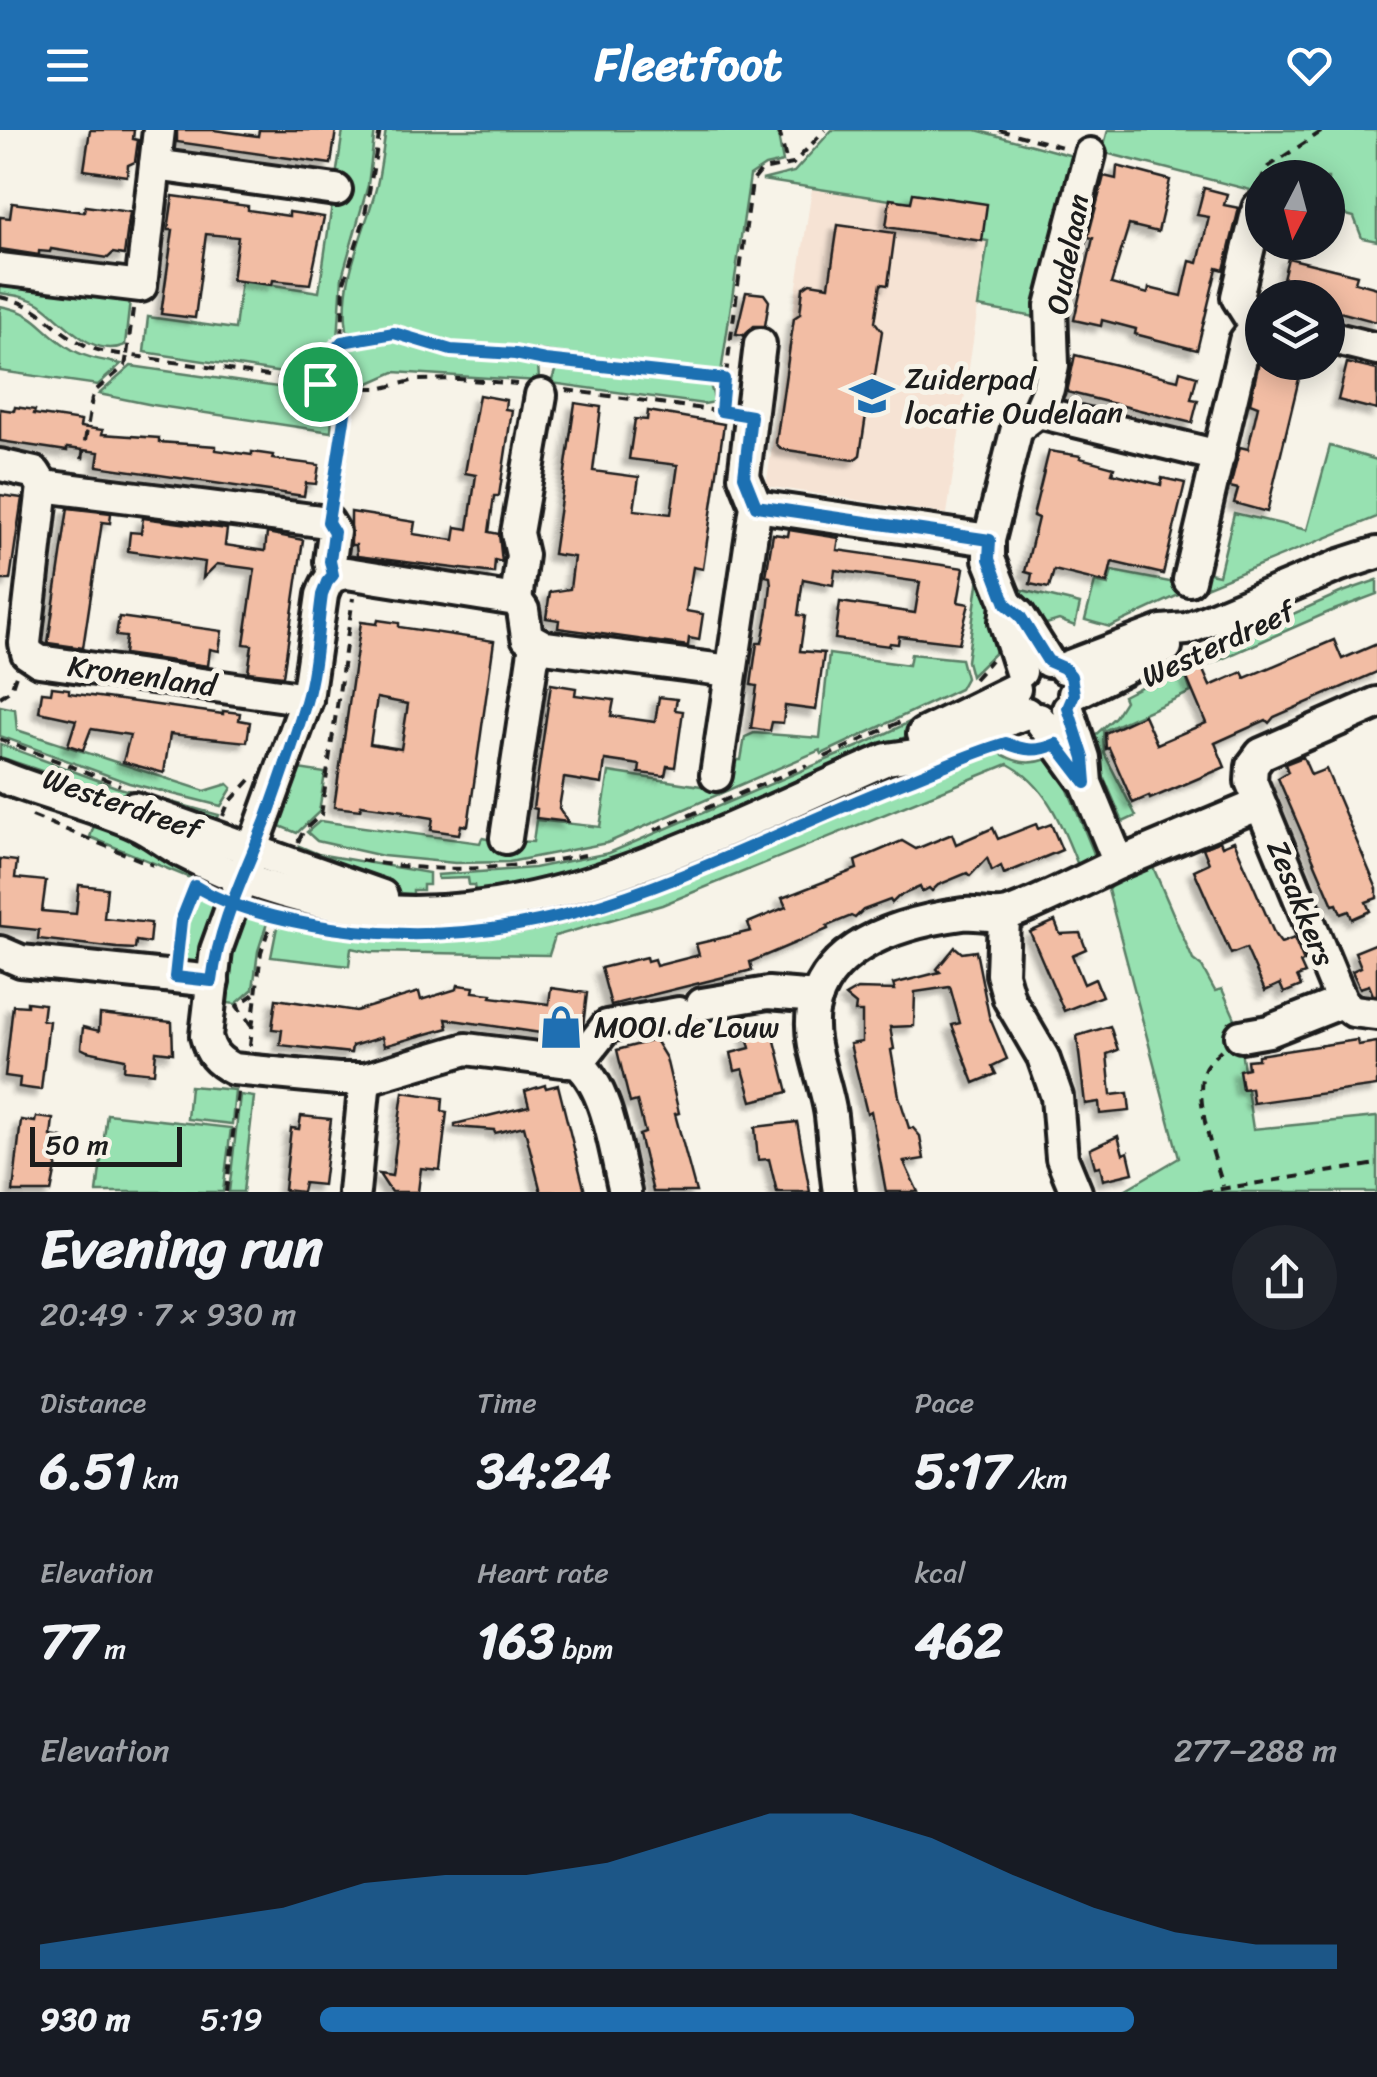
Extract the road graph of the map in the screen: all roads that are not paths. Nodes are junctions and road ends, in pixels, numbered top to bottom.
1 (159, 130) edge
2 (1090, 154) road end
3 (155, 165) junction
4 (336, 190) dead end
5 (1246, 260) edge
6 (0, 269) edge
7 (1245, 308) edge
8 (1345, 341) edge
9 (760, 344) dead end
10 (1245, 344) edge
11 (1377, 349) edge
12 (542, 390) road end
13 (1038, 412) junction
14 (1220, 456) junction
15 (0, 465) edge
16 (43, 486) junction
17 (756, 506) junction
18 (990, 540) junction
19 (1377, 553) edge
20 (345, 575) junction
21 (1190, 580) dead end
22 (516, 600) junction
23 (535, 644) junction
24 (730, 671) junction
25 (1044, 691) junction
26 (307, 699) junction
27 (1377, 702) edge
28 (0, 762) edge
29 (716, 775) dead end
30 (0, 776) edge
31 (1260, 804) junction
32 (506, 838) dead end
33 (1119, 863) junction
34 (242, 875) junction
35 (1004, 916) junction
36 (0, 952) edge
37 (212, 981) junction
38 (817, 997) junction
39 (1342, 1002) junction
40 (1377, 1014) edge
41 (1241, 1036) road end
42 (578, 1063) junction
43 (365, 1079) junction
44 (354, 1192) edge
45 (625, 1192) edge
46 (839, 1192) edge
47 (1076, 1192) edge

1 - 3 street
2 - 13 street, Oudelaan
3 - 4 street
3 - 6 street
5 - 7 street
8 - 11 street
9 - 17 street
10 - 14 street
12 - 22 street
13 - 14 street
13 - 18 street, Oudelaan
14 - 21 street
15 - 16 street
16 - 20 street
16 - 26 street, Kronenland
17 - 18 street
17 - 24 street
18 - 25 street, Oudelaan
19 - 25 street, Westerdreef
20 - 22 street
20 - 26 street
22 - 23 street
23 - 24 street
23 - 32 street
24 - 29 street
25 - 33 street
25 - 34 street, Westerdreef
26 - 34 street
27 - 31 street, Zesakkers
28 - 34 street, Westerdreef
30 - 34 street, Westerdreef
31 - 33 street, Zesakkers
31 - 39 street, Zesakkers
33 - 35 street, Zesakkers
34 - 37 street
35 - 38 street
35 - 47 street
36 - 37 street
37 - 43 street
38 - 42 street
38 - 46 street
39 - 40 street, Zesakkers
39 - 41 street, Zesakkers
42 - 43 street
42 - 45 street
43 - 44 street

